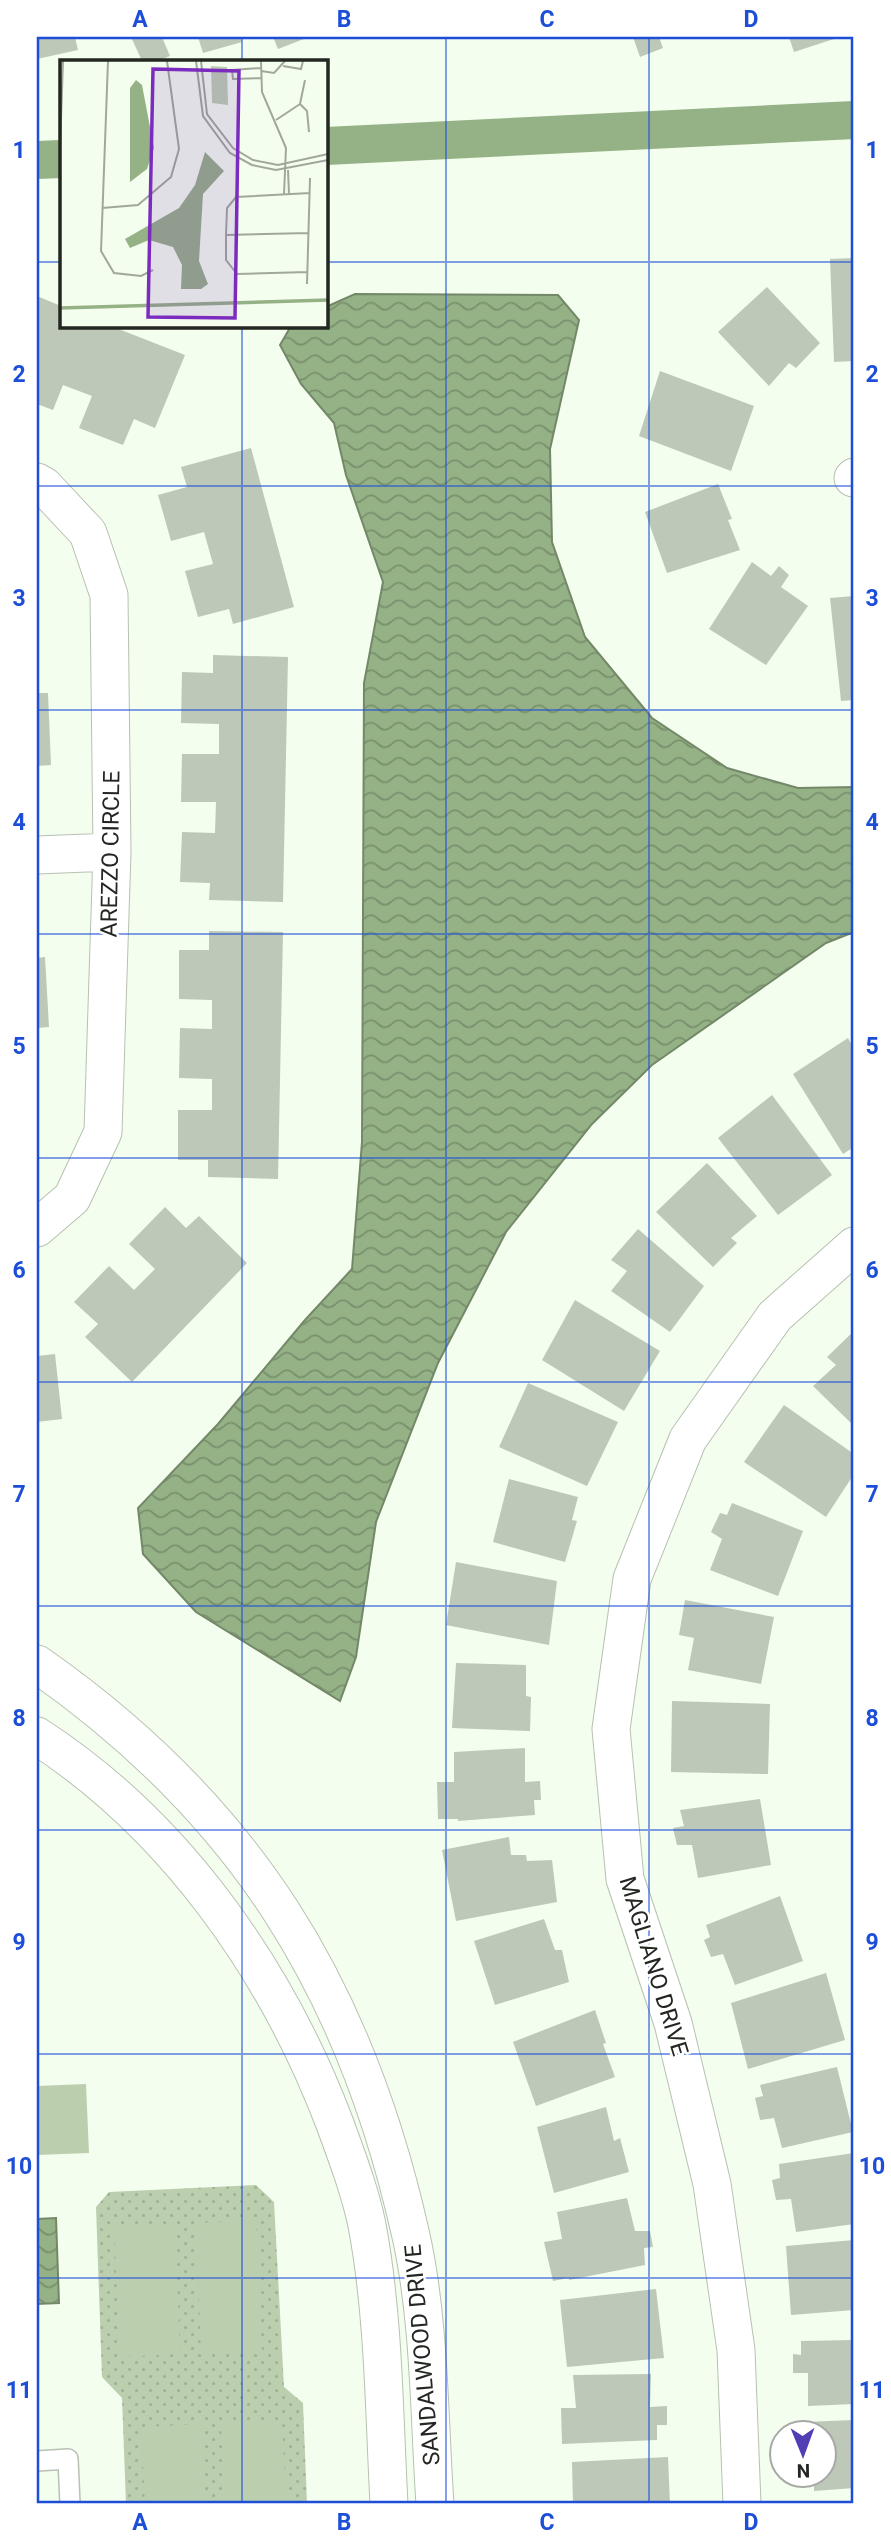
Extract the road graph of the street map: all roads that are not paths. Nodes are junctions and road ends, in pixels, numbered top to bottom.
1 (37, 482) edge
2 (112, 852) junction
3 (37, 855) edge
4 (37, 1228) edge
5 (854, 1246) edge
6 (37, 1664) edge
7 (37, 1736) edge
8 (37, 2461) edge
9 (70, 2504) edge
10 (389, 2504) edge
11 (435, 2504) edge
12 (742, 2504) edge

1 - 2 street, AREZZO CIRCLE
2 - 3 street
2 - 4 street, AREZZO CIRCLE
5 - 12 street, MAGLIANO DRIVE
6 - 11 street, SANDALWOOD DRIVE
7 - 10 street, SANDALWOOD DRIVE
8 - 9 lane

